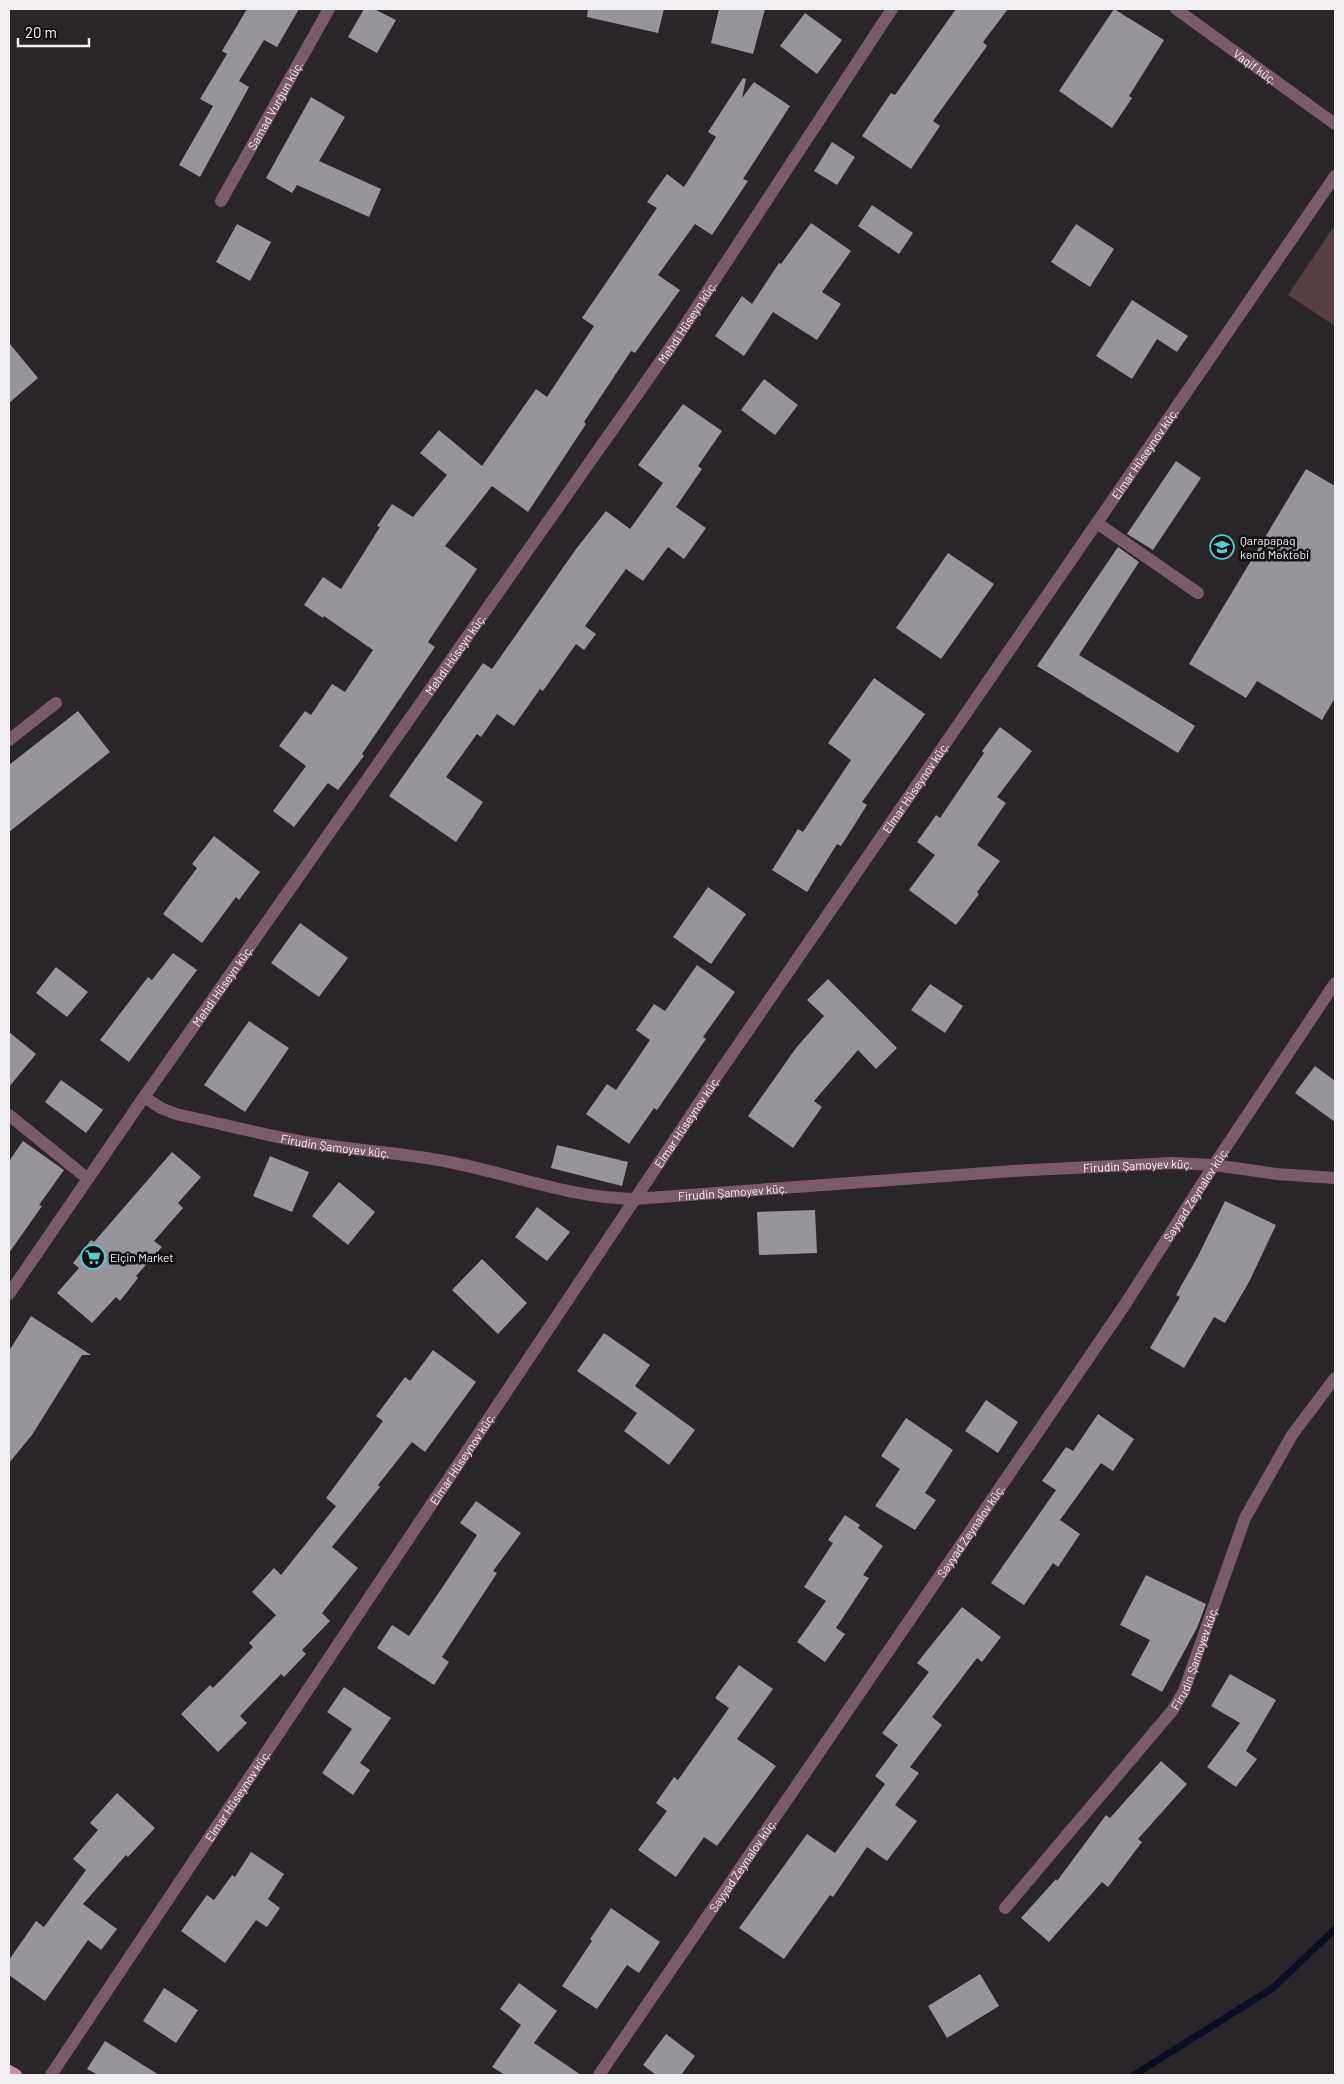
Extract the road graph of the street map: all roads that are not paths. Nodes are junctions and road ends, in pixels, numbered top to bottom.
1 (329, 9) edge
2 (892, 9) edge
3 (1176, 9) edge
4 (1335, 124) edge
5 (1335, 176) edge
6 (221, 201) dead end
7 (1097, 523) junction
8 (1198, 593) dead end
9 (56, 702) dead end
10 (9, 740) edge
11 (1335, 983) edge
12 (144, 1097) junction
13 (9, 1115) edge
14 (1214, 1165) junction
15 (1335, 1178) edge
16 (88, 1179) junction
17 (634, 1199) junction
18 (9, 1294) edge
19 (1335, 1378) edge
20 (1005, 1908) dead end
21 (9, 2071) edge
22 (16, 2075) edge
23 (51, 2075) edge
24 (598, 2075) edge

1 - 6 street, Səməd Vurğun küç.
2 - 12 street, Mehdi Hüseyn küç.
3 - 4 street, Vaqif küç.
5 - 7 street, Elmar Hüseynov küç.
7 - 8 street
7 - 17 street, Elmar Hüseynov küç.
9 - 10 street
11 - 14 street, Səyyad Zeynalov küç.
12 - 16 street, Mehdi Hüseyn küç.
12 - 17 street, Firudin Şamoyev küç.
13 - 16 street
14 - 15 street, Firudin Şamoyev küç.
14 - 17 street, Firudin Şamoyev küç.
14 - 24 street, Səyyad Zeynalov küç.
16 - 18 street, Mehdi Hüseyn küç.
17 - 23 street, Elmar Hüseynov küç.
19 - 20 street, Firudin Şamoyev küç.
21 - 22 main road

